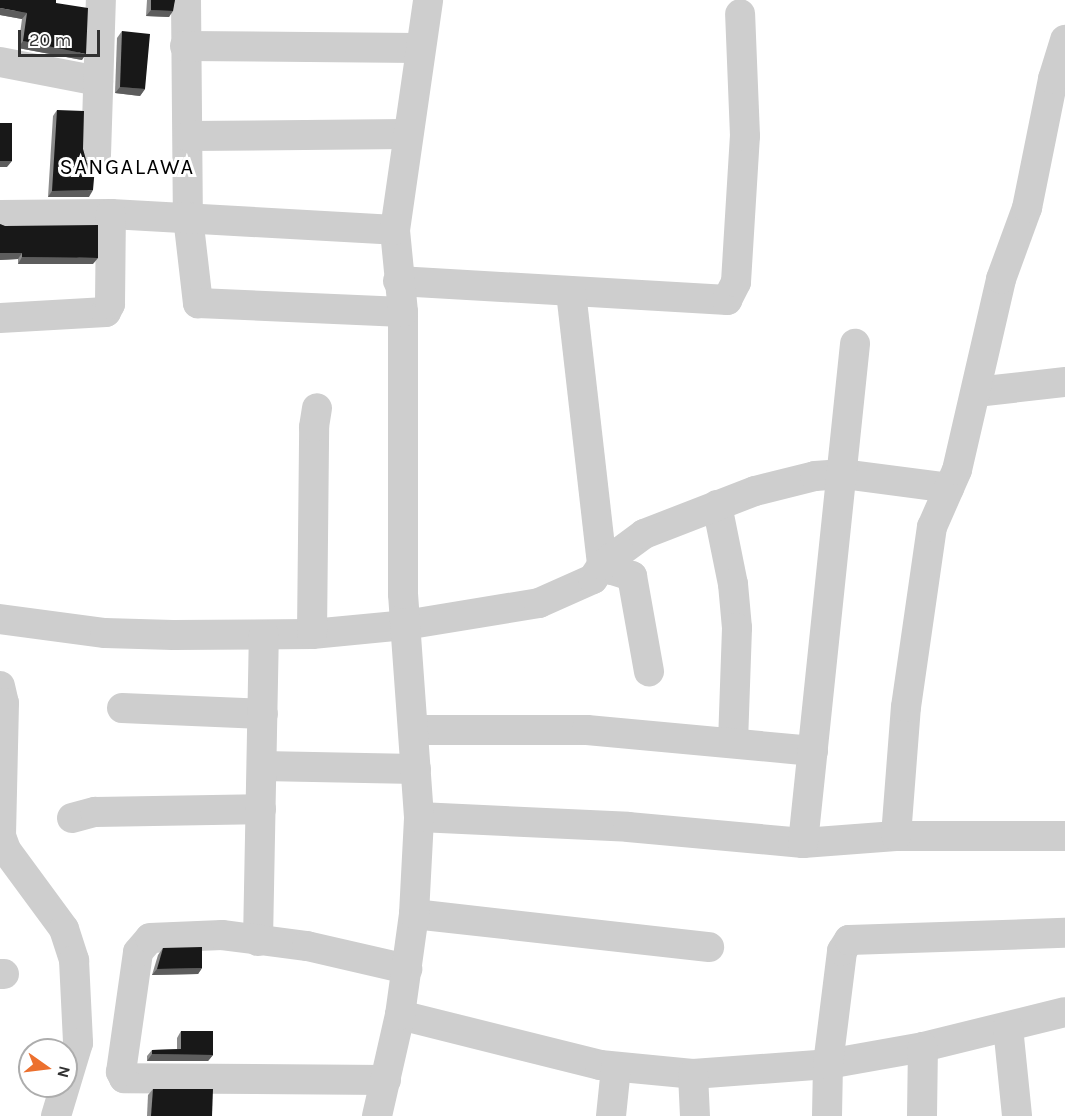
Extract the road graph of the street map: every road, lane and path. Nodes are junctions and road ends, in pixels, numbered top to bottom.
1 (100, 0) edge
2 (186, 0) edge
3 (428, 0) edge
4 (740, 14) dead end
5 (1065, 40) edge
6 (186, 46) junction
7 (418, 48) junction
8 (0, 62) edge
9 (98, 81) junction
10 (407, 134) junction
11 (188, 136) junction
12 (96, 154) dead end
13 (111, 214) junction
14 (0, 215) edge
15 (188, 217) junction
16 (395, 230) junction
17 (399, 281) junction
18 (571, 292) junction
19 (403, 312) junction
20 (0, 318) edge
21 (855, 345) dead end
22 (1065, 382) edge
23 (976, 392) junction
24 (317, 408) dead end
25 (843, 474) junction
26 (950, 488) junction
27 (717, 506) junction
28 (606, 562) junction
29 (0, 619) edge
30 (405, 625) junction
31 (312, 634) junction
32 (264, 635) junction
33 (650, 671) dead end
34 (0, 686) edge
35 (122, 708) dead end
36 (263, 714) junction
37 (413, 730) junction
38 (733, 743) junction
39 (813, 751) junction
40 (262, 766) junction
41 (416, 769) junction
42 (261, 809) junction
43 (419, 817) junction
44 (72, 818) dead end
45 (896, 836) junction
46 (1065, 836) edge
47 (803, 843) junction
48 (414, 914) junction
49 (1065, 933) edge
50 (258, 941) junction
51 (710, 947) dead end
52 (407, 969) junction
53 (1065, 1012) edge
54 (400, 1015) junction
55 (1008, 1027) junction
56 (78, 1038) edge
57 (78, 1043) edge
58 (125, 1043) junction
59 (922, 1047) junction
60 (828, 1064) junction
61 (616, 1068) junction
62 (693, 1074) junction
63 (386, 1080) junction
64 (61, 1098) edge
65 (56, 1116) edge
66 (377, 1116) edge
67 (611, 1116) edge
68 (695, 1116) edge
69 (827, 1116) edge
70 (922, 1116) edge
71 (1017, 1116) edge

1 - 9 street
2 - 6 street
3 - 7 street
4 - 18 street
5 - 23 street
6 - 7 street
6 - 11 street
7 - 10 street
8 - 9 street
9 - 12 street
10 - 11 street
10 - 16 street
11 - 15 street
13 - 14 street
13 - 15 street
13 - 20 street
15 - 16 street
15 - 19 street
16 - 17 street
17 - 18 street
17 - 19 street
18 - 28 street
19 - 30 street
21 - 25 street
22 - 23 street
23 - 26 street
24 - 31 street
25 - 26 street
25 - 27 street
25 - 39 street
26 - 45 street
27 - 28 street
27 - 38 street
28 - 30 street
28 - 33 street
29 - 32 street
30 - 31 street
30 - 37 street
31 - 32 street
32 - 36 street
34 - 56 street
35 - 36 street
36 - 40 street
37 - 38 street
37 - 41 street
38 - 39 street
39 - 47 street
40 - 41 street
40 - 42 street
41 - 43 street
42 - 44 street
42 - 50 street
43 - 47 street
43 - 48 street
45 - 46 street
45 - 47 street
48 - 51 street
48 - 52 street
49 - 60 street
50 - 52 street
50 - 58 street
52 - 54 street
53 - 55 street
54 - 61 street
54 - 63 street
55 - 59 street
55 - 71 street
57 - 58 street
58 - 63 street
59 - 60 street
59 - 70 street
60 - 62 street
60 - 69 street
61 - 62 street
61 - 67 street
62 - 68 street
63 - 66 street
64 - 65 street

